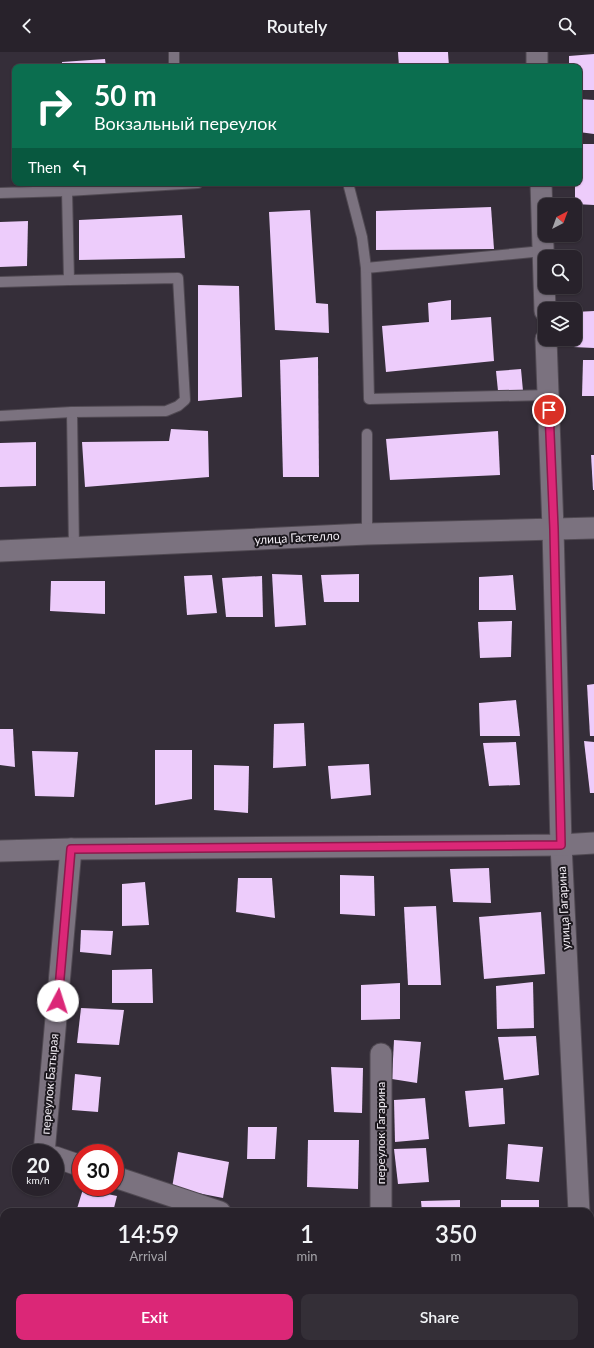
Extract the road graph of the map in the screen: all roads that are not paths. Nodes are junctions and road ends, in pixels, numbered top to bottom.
1 (174, 52) edge
2 (537, 52) edge
3 (174, 64) edge
4 (537, 64) edge
5 (146, 186) edge
6 (349, 186) edge
7 (541, 186) edge
8 (67, 191) junction
9 (0, 193) edge
10 (543, 250) edge
11 (538, 251) edge
12 (366, 268) junction
13 (69, 280) junction
14 (0, 282) edge
15 (546, 346) edge
16 (548, 395) junction
17 (72, 412) junction
18 (0, 416) edge
19 (367, 434) dead end
20 (594, 528) edge
21 (554, 529) junction
22 (368, 534) junction
23 (74, 548) junction
24 (0, 551) edge
25 (594, 843) edge
26 (561, 845) junction
27 (71, 849) junction
28 (0, 851) edge
29 (381, 1054) dead end
30 (45, 1144) edge
31 (124, 1180) edge
32 (208, 1208) edge
33 (381, 1208) edge
34 (579, 1208) edge

1 - 3 lane
2 - 4 street
5 - 8 lane
6 - 12 lane
7 - 10 street
8 - 9 lane
8 - 13 lane
11 - 12 lane
12 - 16 lane
13 - 14 lane
13 - 17 lane
15 - 16 street, улица Гагарина
16 - 21 street, улица Гагарина
17 - 18 lane
17 - 23 lane
19 - 22 lane
20 - 21 street, улица Гастелло
21 - 22 street, улица Гастелло
21 - 26 street, улица Гагарина
22 - 23 street, улица Гастелло
23 - 24 street, улица Гастелло
25 - 26 street
26 - 27 street
26 - 34 street, улица Гагарина
27 - 28 street
27 - 30 street, переулок Батырая
29 - 33 street, переулок Гагарина
31 - 32 street

